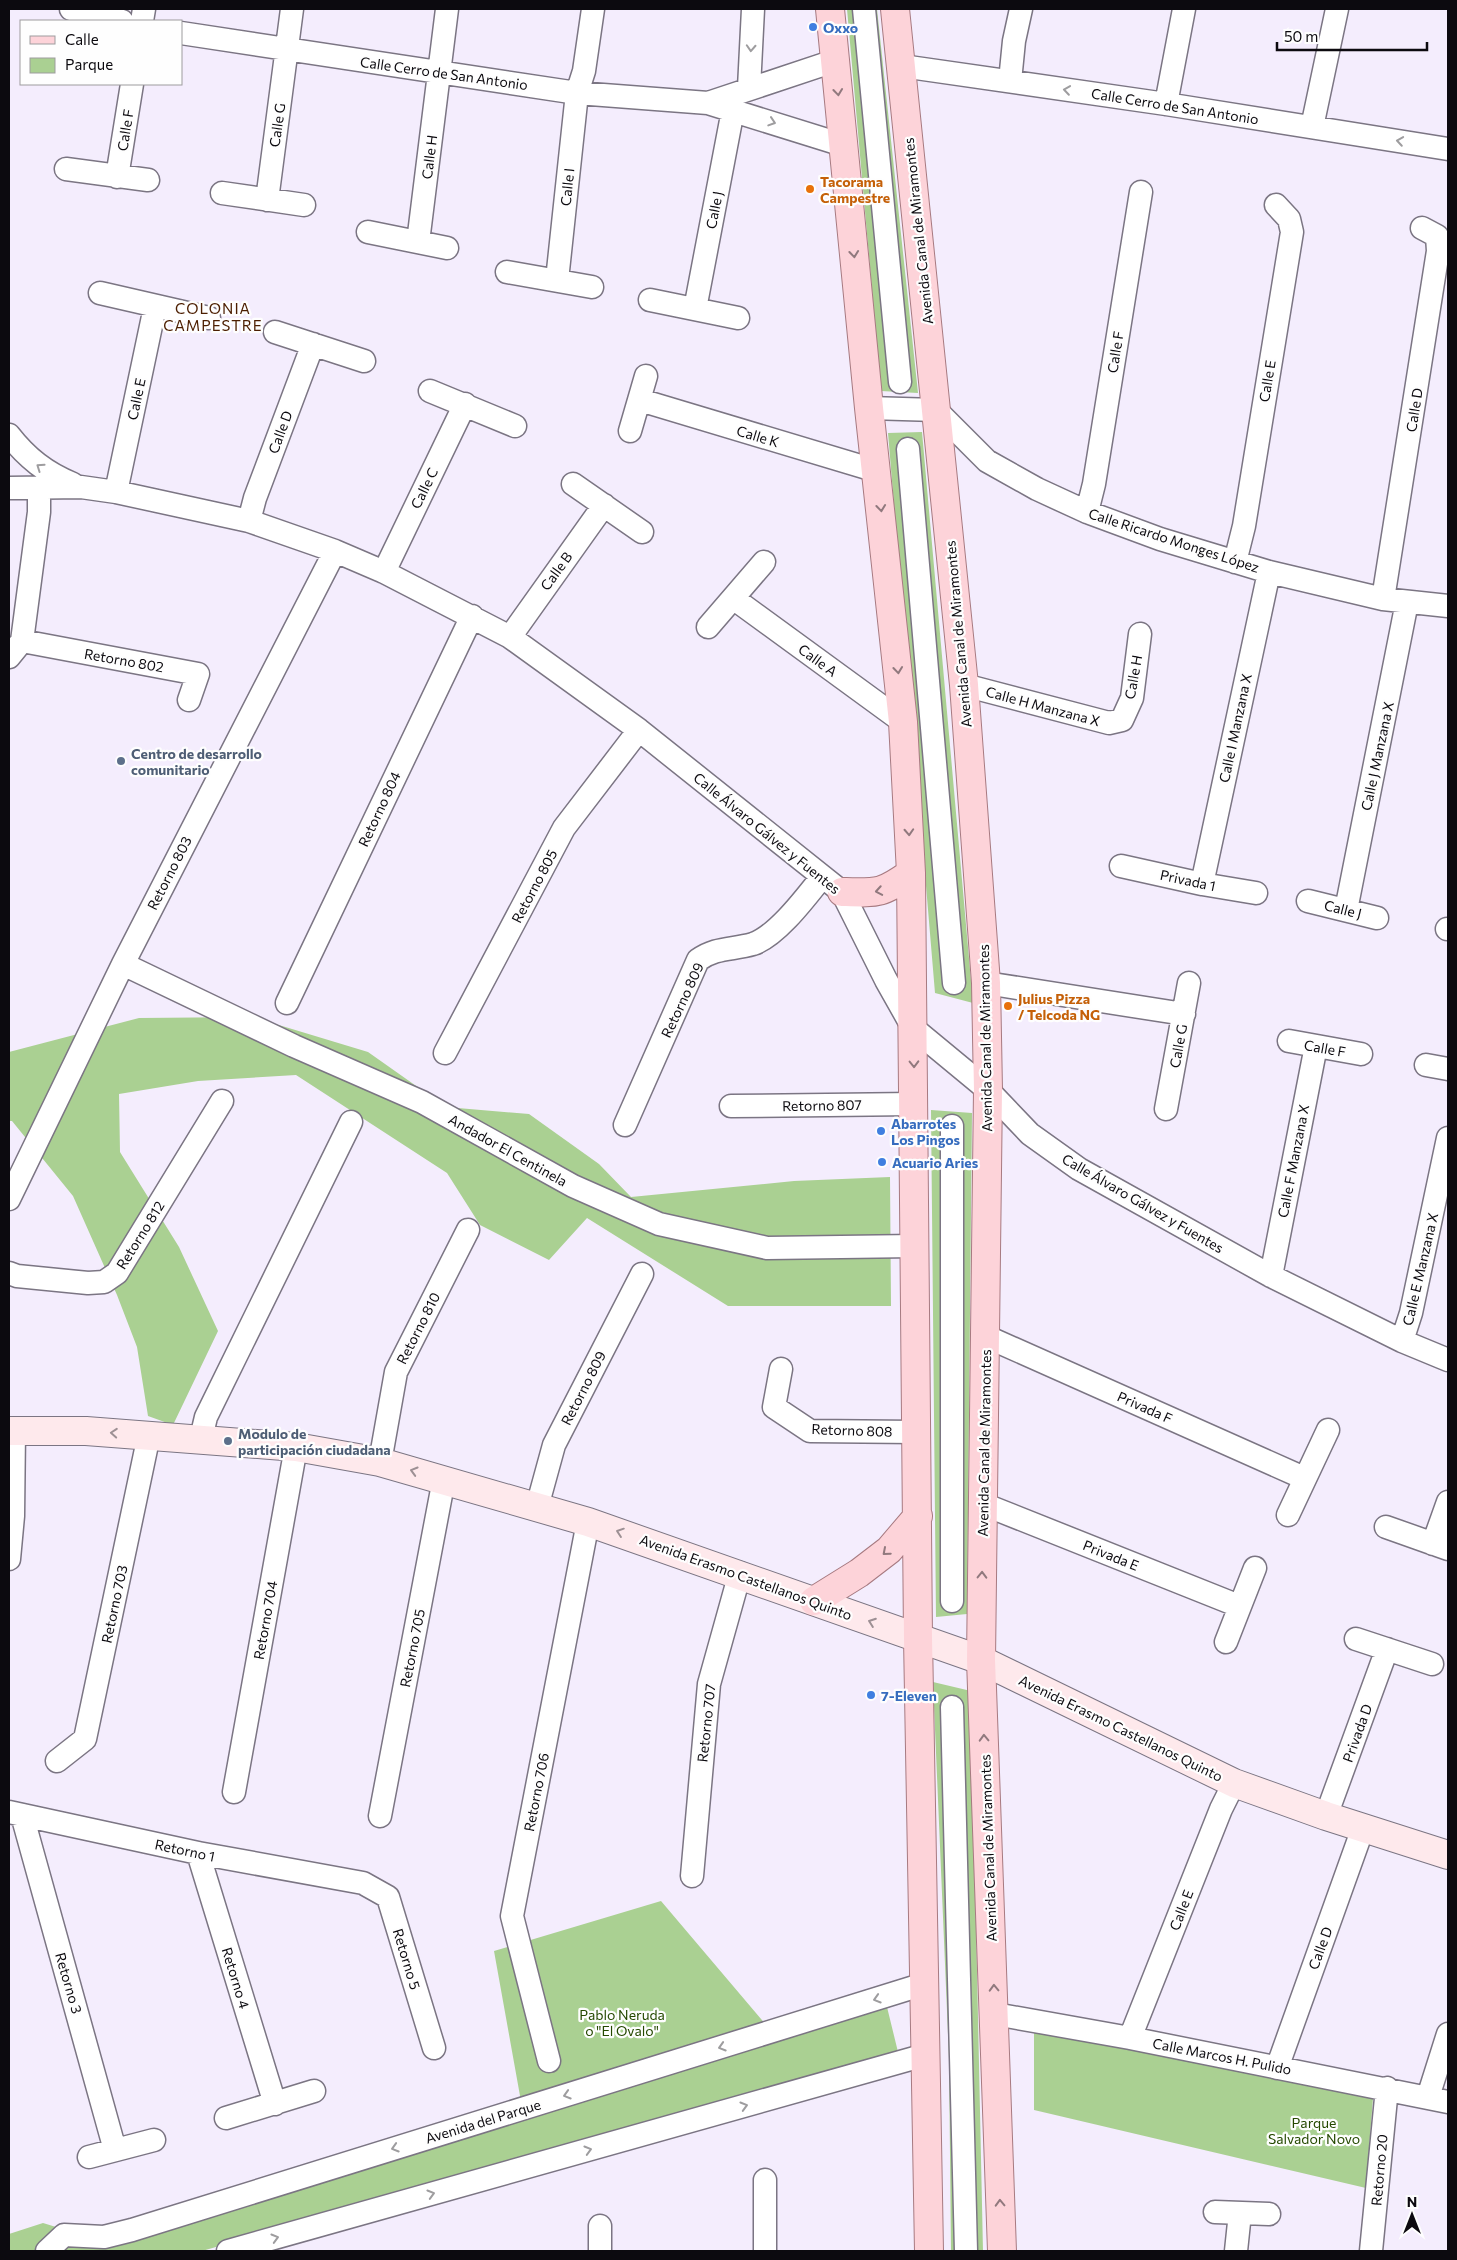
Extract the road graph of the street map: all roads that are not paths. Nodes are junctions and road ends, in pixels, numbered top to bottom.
1 (71, 9) edge
2 (292, 9) edge
3 (447, 9) edge
4 (593, 9) edge
5 (753, 9) edge
6 (830, 9) edge
7 (864, 9) edge
8 (895, 9) edge
9 (1022, 9) edge
10 (1184, 9) edge
11 (1337, 9) edge
12 (118, 20) edge
13 (182, 33) edge
14 (288, 50) junction
15 (834, 61) junction
16 (902, 66) junction
17 (440, 72) junction
18 (1010, 81) junction
19 (132, 85) edge
20 (749, 88) junction
21 (577, 93) junction
22 (708, 103) junction
23 (1166, 104) junction
24 (733, 110) junction
25 (1312, 127) junction
26 (843, 145) junction
27 (1448, 149) edge
28 (66, 169) dead end
29 (117, 177) junction
30 (148, 180) dead end
31 (1141, 192) dead end
32 (222, 193) dead end
33 (267, 200) junction
34 (304, 205) dead end
35 (1276, 205) dead end
36 (1422, 228) dead end
37 (368, 232) dead end
38 (418, 242) junction
39 (447, 248) dead end
40 (507, 272) dead end
41 (556, 280) junction
42 (592, 287) dead end
43 (100, 293) dead end
44 (650, 300) dead end
45 (154, 307) junction
46 (695, 309) junction
47 (209, 318) dead end
48 (738, 318) dead end
49 (275, 332) dead end
50 (313, 344) junction
51 (364, 361) dead end
52 (646, 376) dead end
53 (900, 382) dead end
54 (430, 392) dead end
55 (640, 400) junction
56 (465, 404) junction
57 (869, 408) junction
58 (936, 410) junction
59 (515, 426) dead end
60 (630, 431) dead end
61 (9, 435) edge
62 (908, 449) dead end
63 (877, 471) junction
64 (573, 484) dead end
65 (39, 487) junction
66 (81, 487) junction
67 (9, 488) edge
68 (116, 492) junction
69 (604, 505) junction
70 (1087, 512) junction
71 (249, 521) junction
72 (642, 532) dead end
73 (334, 551) junction
74 (764, 562) dead end
75 (1235, 562) junction
76 (384, 572) junction
77 (1269, 572) junction
78 (733, 598) junction
79 (1383, 599) junction
80 (1407, 602) junction
81 (1448, 606) edge
82 (472, 616) junction
83 (708, 627) dead end
84 (1140, 634) dead end
85 (510, 637) junction
86 (15, 649) edge
87 (964, 685) junction
88 (189, 700) dead end
89 (1122, 720) joint
90 (903, 722) junction
91 (639, 730) junction
92 (1121, 866) dead end
93 (911, 872) junction
94 (832, 884) junction
95 (1202, 884) junction
96 (1256, 894) dead end
97 (1308, 901) dead end
98 (1346, 910) junction
99 (1377, 918) dead end
100 (123, 964) junction
101 (954, 983) dead end
102 (986, 983) junction
103 (1189, 983) dead end
104 (287, 1003) dead end
105 (1184, 1014) junction
106 (913, 1028) junction
107 (1289, 1041) dead end
108 (1316, 1046) junction
109 (445, 1053) dead end
110 (1361, 1054) dead end
111 (1426, 1065) dead end
112 (1448, 1069) edge
113 (988, 1090) junction
114 (222, 1101) dead end
115 (914, 1104) junction
116 (731, 1106) dead end
117 (1166, 1109) dead end
118 (351, 1122) dead end
119 (625, 1125) dead end
120 (952, 1126) dead end
121 (1448, 1138) edge
122 (9, 1198) edge
123 (468, 1230) dead end
124 (915, 1246) junction
125 (9, 1273) edge
126 (642, 1274) dead end
127 (1271, 1276) junction
128 (985, 1336) junction
129 (1402, 1341) junction
130 (1448, 1360) edge
131 (781, 1369) dead end
132 (1328, 1430) dead end
133 (12, 1431) edge
134 (916, 1432) junction
135 (148, 1435) junction
136 (201, 1438) junction
137 (296, 1447) junction
138 (380, 1462) junction
139 (1304, 1478) junction
140 (444, 1479) junction
141 (1448, 1502) edge
142 (983, 1504) junction
143 (537, 1507) junction
144 (1288, 1515) dead end
145 (918, 1516) junction
146 (588, 1522) junction
147 (1386, 1527) dead end
148 (1441, 1546) edge
149 (9, 1558) edge
150 (1255, 1568) dead end
151 (740, 1574) junction
152 (814, 1601) junction
153 (952, 1601) dead end
154 (1239, 1606) junction
155 (918, 1638) junction
156 (1356, 1639) dead end
157 (1226, 1642) dead end
158 (1387, 1649) junction
159 (981, 1660) junction
160 (1432, 1664) dead end
161 (952, 1707) dead end
162 (57, 1761) dead end
163 (1234, 1783) junction
164 (234, 1792) dead end
165 (15, 1814) edge
166 (380, 1816) dead end
167 (1326, 1816) junction
168 (1363, 1828) junction
169 (198, 1853) junction
170 (1448, 1855) edge
171 (692, 1876) dead end
172 (363, 1883) joint
173 (924, 1984) junction
174 (995, 2014) junction
175 (1448, 2034) edge
176 (1130, 2038) junction
177 (434, 2048) dead end
178 (925, 2055) junction
179 (549, 2061) dead end
180 (1277, 2068) junction
181 (1387, 2088) junction
182 (314, 2091) dead end
183 (1438, 2100) edge
184 (275, 2104) junction
185 (226, 2118) dead end
186 (154, 2140) dead end
187 (115, 2150) junction
188 (89, 2157) dead end
189 (765, 2180) dead end
190 (1215, 2212) dead end
191 (1240, 2213) junction
192 (1269, 2214) dead end
193 (600, 2226) dead end
194 (47, 2251) edge
195 (228, 2251) edge
196 (600, 2251) edge
197 (765, 2251) edge
198 (929, 2251) edge
199 (966, 2251) edge
200 (1002, 2251) edge
201 (1236, 2251) edge
202 (1371, 2251) edge

1 - 12 street
2 - 14 street, Calle G
3 - 17 street, Calle H
4 - 21 street, Calle I
5 -> 20 street
6 - 15 main road
7 - 53 street
8 - 16 main road, Avenida Canal de Miramontes
9 - 18 street
10 - 23 street
11 - 25 street
13 - 14 street, Calle Cerro de San Antonio
14 - 17 street, Calle Cerro de San Antonio
14 - 33 street, Calle G
15 - 20 street, Calle Cerro de San Antonio
15 -> 26 main road
16 - 18 street, Calle Cerro de San Antonio
16 - 58 main road, Avenida Canal de Miramontes
17 - 21 street, Calle Cerro de San Antonio
17 - 38 street, Calle H
23 -> 18 street, Calle Cerro de San Antonio
19 - 29 street, Calle F
20 - 22 street, Calle Cerro de San Antonio
21 - 22 street, Calle Cerro de San Antonio
21 - 41 street, Calle I
22 - 24 street, Calle Cerro de San Antonio
23 - 25 street, Calle Cerro de San Antonio
24 -> 26 street, Calle Cerro de San Antonio
24 - 46 street, Calle J
27 -> 25 street, Calle Cerro de San Antonio
26 -> 57 main road
28 - 29 street
29 - 30 street
31 - 70 street, Calle F
32 - 33 street
33 - 34 street
35 - 75 street, Calle E
36 - 79 street, Calle D
37 - 38 street
38 - 39 street
40 - 41 street
41 - 42 street
43 - 45 street
44 - 46 street
45 - 47 street
45 - 68 street, Calle E
46 - 48 street
49 - 50 street
50 - 51 street
50 - 71 street, Calle D
52 - 55 street
54 - 56 street
55 - 60 street
55 - 63 street, Calle K
56 - 59 street
56 - 76 street, Calle C
57 - 58 street
57 - 63 main road
58 - 70 street, Calle Ricardo Monges López
58 - 87 main road, Avenida Canal de Miramontes
66 -> 61 street
62 - 101 street
63 -> 90 main road
64 - 69 street
65 - 66 street, Calle Álvaro Gálvez y Fuentes
65 - 67 street, Calle Álvaro Gálvez y Fuentes
65 - 86 street, Retorno 802
66 - 68 street, Calle Álvaro Gálvez y Fuentes
68 - 71 street, Calle Álvaro Gálvez y Fuentes
69 - 72 street
69 - 85 street, Calle B
70 - 75 street, Calle Ricardo Monges López
71 - 73 street, Calle Álvaro Gálvez y Fuentes
73 - 76 street, Calle Álvaro Gálvez y Fuentes
73 - 100 street, Retorno 803
74 - 78 street
75 - 77 street, Calle Ricardo Monges López
76 - 82 street, Calle Álvaro Gálvez y Fuentes
77 - 79 street, Calle Ricardo Monges López
77 - 95 street, Calle I Manzana X
78 - 83 street
78 - 90 street, Calle A
79 - 80 street, Calle Ricardo Monges López
80 - 81 street, Calle Ricardo Monges López
80 - 98 street, Calle J Manzana X
82 - 85 street, Calle Álvaro Gálvez y Fuentes
82 - 104 street, Retorno 804
84 - 89 street, Calle H
85 - 91 street, Calle Álvaro Gálvez y Fuentes
86 - 88 street, Retorno 802
87 - 89 street, Calle H Manzana X
87 - 102 main road, Avenida Canal de Miramontes
90 -> 93 main road
91 - 94 street, Calle Álvaro Gálvez y Fuentes
91 - 109 street, Retorno 805
92 - 95 street, Privada 1
93 -> 94 main road
93 - 106 main road
94 - 106 street, Calle Álvaro Gálvez y Fuentes
94 - 119 street, Retorno 809
95 - 96 street, Privada 1
97 - 98 street, Calle J
98 - 99 street, Calle J
100 - 122 street, Retorno 803
100 - 124 street, Andador El Centinela
102 - 105 street
102 - 113 main road, Avenida Canal de Miramontes
103 - 105 street, Calle G
105 - 117 street, Calle G
106 - 113 street, Calle Álvaro Gálvez y Fuentes
106 -> 115 main road
107 - 108 street, Calle F
108 - 110 street, Calle F
108 - 127 street, Calle F Manzana X
111 - 112 street
113 - 127 street, Calle Álvaro Gálvez y Fuentes
113 - 128 main road, Avenida Canal de Miramontes
114 - 125 street, Retorno 812
115 - 116 street, Retorno 807
115 - 124 main road
118 - 136 street
120 - 153 street
121 - 129 street, Calle E Manzana X
123 - 138 street, Retorno 810
124 - 134 main road
126 - 143 street, Retorno 809
127 - 129 street, Calle Álvaro Gálvez y Fuentes
128 - 139 street, Privada F
128 - 142 main road, Avenida Canal de Miramontes
129 - 130 street, Calle Álvaro Gálvez y Fuentes
131 - 134 street, Retorno 808
132 - 139 street
135 -> 133 street, Avenida Erasmo Castellanos Quinto
133 - 149 street
134 - 145 main road
135 - 136 street, Avenida Erasmo Castellanos Quinto
135 - 162 street, Retorno 703
136 - 137 street, Avenida Erasmo Castellanos Quinto
137 - 138 street, Avenida Erasmo Castellanos Quinto
137 - 164 street, Retorno 704
140 -> 138 street, Avenida Erasmo Castellanos Quinto
139 - 144 street
140 - 143 street, Avenida Erasmo Castellanos Quinto
140 - 166 street, Retorno 705
141 - 148 street
142 - 154 street, Privada E
159 -> 142 main road, Avenida Canal de Miramontes
143 - 146 street, Avenida Erasmo Castellanos Quinto
145 -> 152 main road
145 - 155 main road
151 -> 146 street, Avenida Erasmo Castellanos Quinto
146 - 179 street, Retorno 706
147 - 148 street
150 - 154 street
151 - 152 street, Avenida Erasmo Castellanos Quinto
151 - 171 street, Retorno 707
155 -> 152 street, Avenida Erasmo Castellanos Quinto
154 - 157 street
155 - 159 street, Avenida Erasmo Castellanos Quinto
155 - 173 main road
156 - 158 street
158 - 160 street
158 - 167 street, Privada D
159 - 163 street, Avenida Erasmo Castellanos Quinto
174 -> 159 main road, Avenida Canal de Miramontes
161 - 199 street
163 - 167 street, Avenida Erasmo Castellanos Quinto
163 - 176 street, Calle E
165 - 169 street, Retorno 1
165 - 187 street, Retorno 3
167 - 168 street, Avenida Erasmo Castellanos Quinto
168 - 170 street, Avenida Erasmo Castellanos Quinto
168 - 180 street, Calle D
169 - 172 street, Retorno 1
169 - 184 street, Retorno 4
172 - 177 street, Retorno 5
173 - 178 main road
173 -> 194 street, Avenida del Parque
174 - 176 street, Calle Marcos H. Pulido
200 -> 174 main road, Avenida Canal de Miramontes
175 - 183 street
176 - 180 street, Calle Marcos H. Pulido
195 -> 178 street
178 - 198 main road
180 - 181 street, Calle Marcos H. Pulido
181 - 183 street, Calle Marcos H. Pulido
181 - 202 street, Retorno 20
182 - 184 street
184 - 185 street
186 - 187 street
187 - 188 street
189 - 197 street
190 - 191 street
191 - 192 street
191 - 201 street
193 - 196 street

